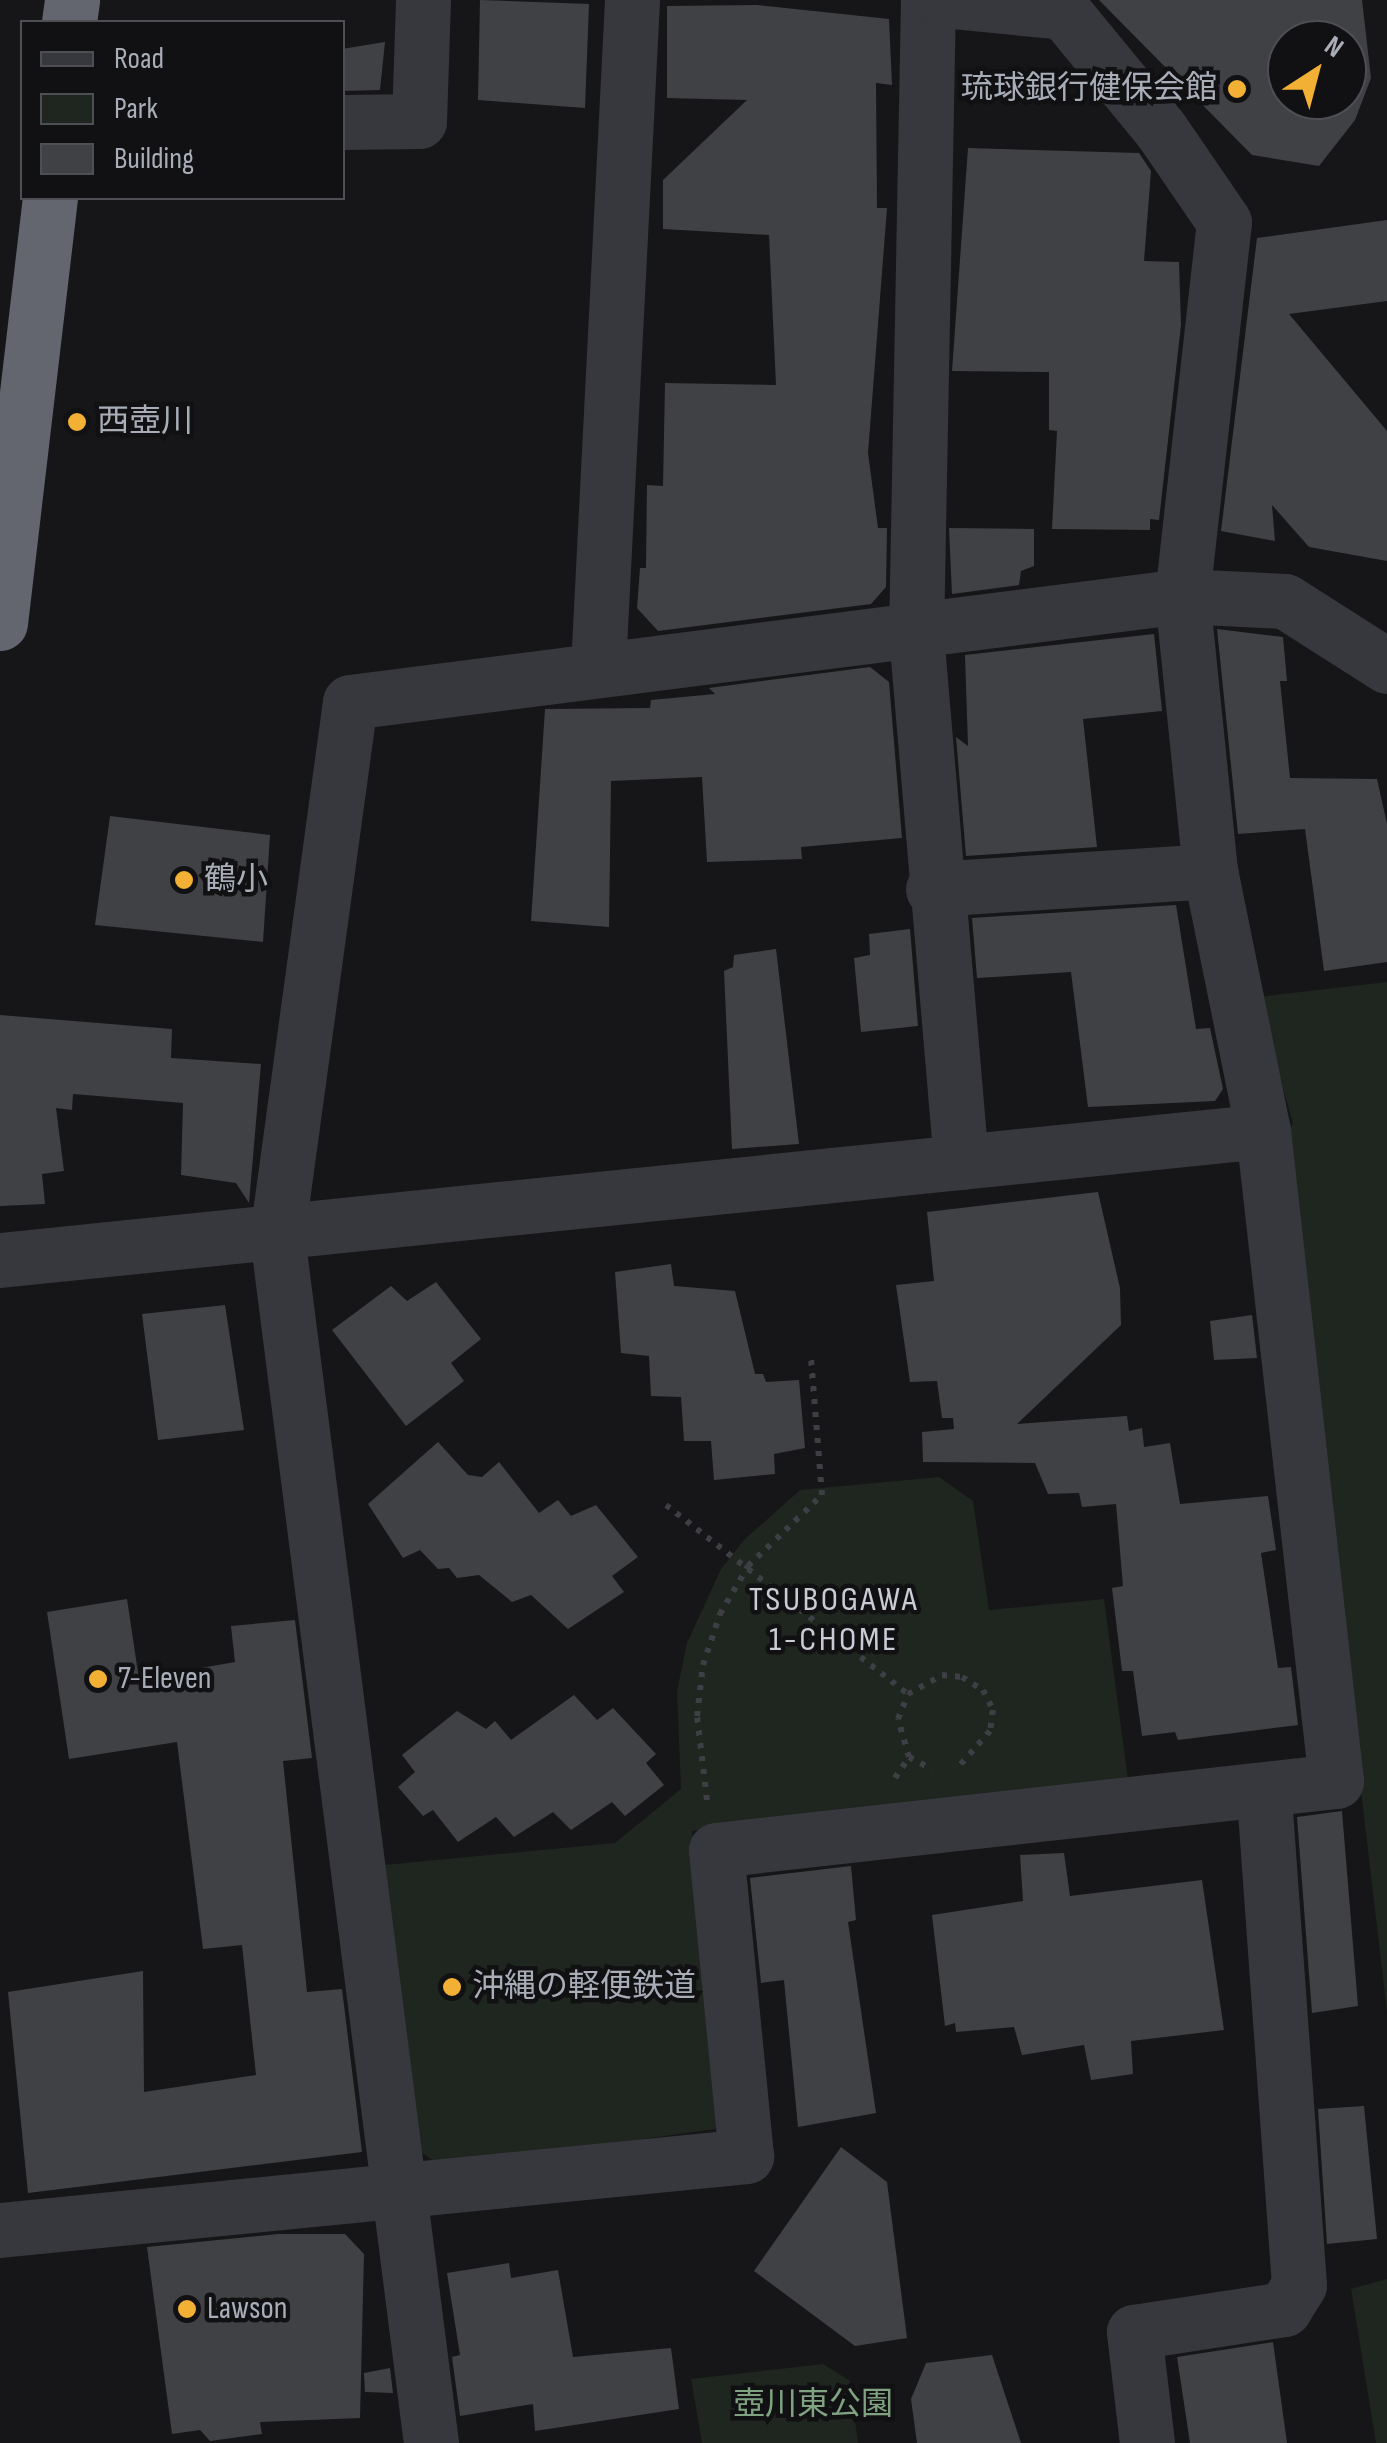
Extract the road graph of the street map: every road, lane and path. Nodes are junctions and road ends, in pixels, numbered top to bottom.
1 (423, 0) edge
2 (632, 0) edge
3 (928, 0) edge
4 (942, 0) edge
5 (345, 122) edge
6 (50, 200) edge
7 (1182, 596) junction
8 (0, 624) edge
9 (916, 634) junction
10 (1387, 666) edge
11 (598, 668) junction
12 (1210, 871) junction
13 (933, 889) junction
14 (1263, 1131) junction
15 (961, 1162) junction
16 (276, 1235) junction
17 (0, 1260) edge
18 (811, 1358) dead end
19 (666, 1505) dead end
20 (748, 1566) junction
21 (908, 1694) junction
22 (909, 1757) junction
23 (1264, 1792) junction
24 (854, 1836) junction
25 (716, 1850) junction
26 (397, 2191) junction
27 (0, 2230) edge
28 (431, 2443) edge
29 (1148, 2443) edge

1 - 5 street
2 - 11 street
3 - 9 street
4 - 7 street
6 - 8 highway
7 - 9 street
7 - 10 street
7 - 12 street
9 - 11 street
9 - 13 street
11 - 16 street
12 - 13 street
12 - 14 street
13 - 15 street
14 - 15 street
14 - 23 street
15 - 16 street
16 - 17 street
16 - 26 street
18 - 20 path
19 - 20 path
20 - 21 path
20 - 25 path
21 - 22 path
21 - 22 path
22 - 24 path
23 - 24 street
23 - 29 street
24 - 25 street
25 - 26 street
26 - 27 street
26 - 28 street

